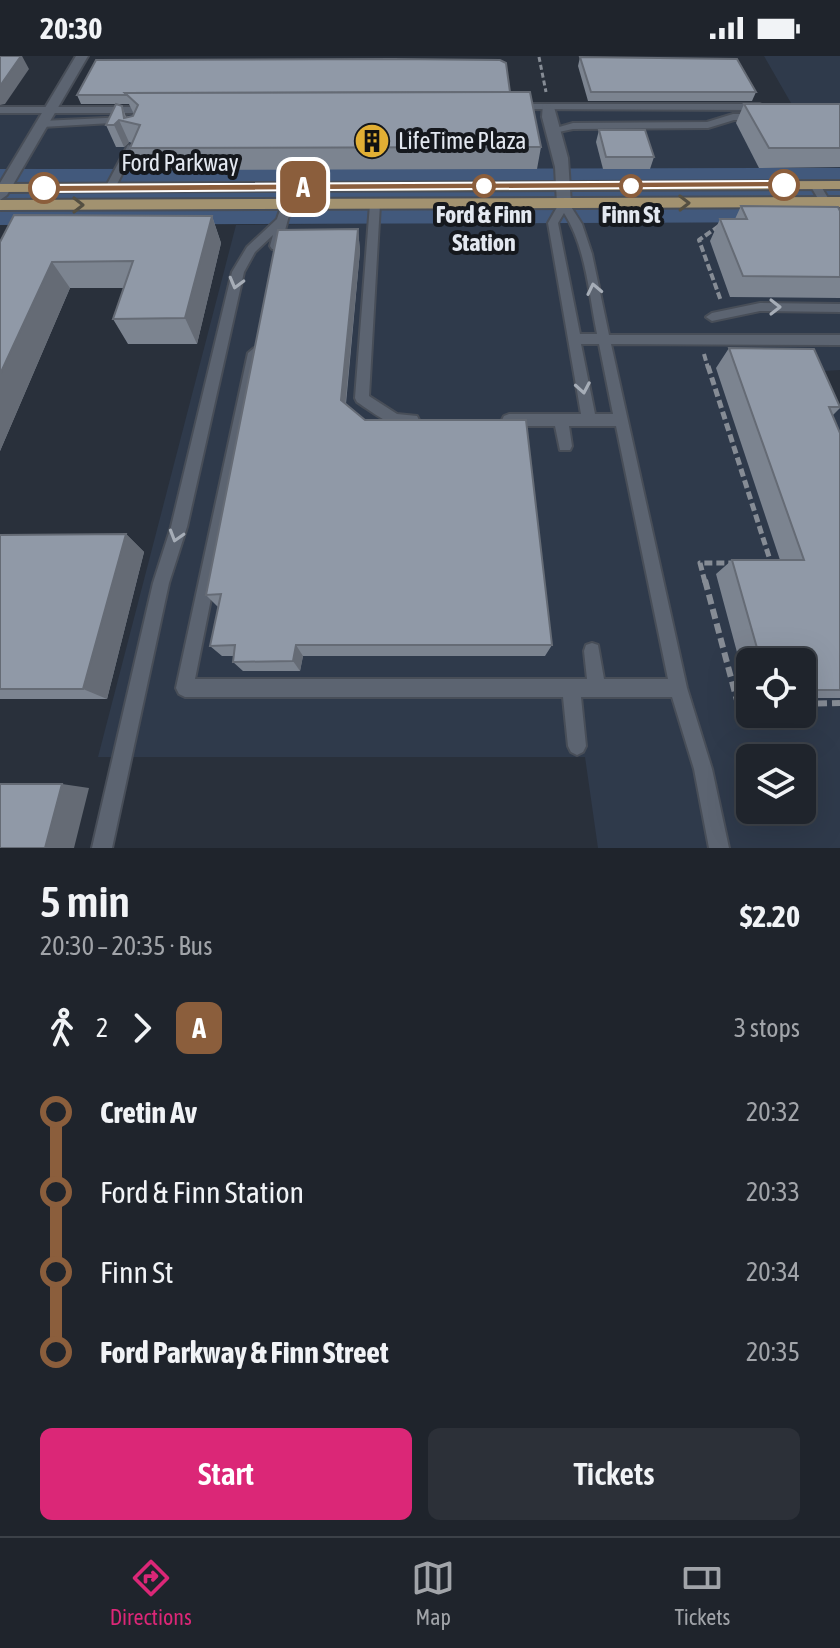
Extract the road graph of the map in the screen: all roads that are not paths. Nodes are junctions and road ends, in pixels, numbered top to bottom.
1 (82, 56) edge
2 (497, 107) edge
3 (548, 107) junction
4 (776, 107) edge
5 (0, 110) edge
6 (50, 110) junction
7 (164, 110) edge
8 (763, 117) edge
9 (136, 123) edge
10 (42, 124) junction
11 (554, 130) junction
12 (131, 147) edge
13 (815, 185) junction
14 (840, 185) edge
15 (564, 186) junction
16 (324, 187) junction
17 (110, 188) junction
18 (1, 191) edge
19 (833, 202) edge
20 (375, 204) junction
21 (564, 204) junction
22 (0, 205) edge
23 (286, 206) junction
24 (281, 221) junction
25 (840, 227) edge
26 (273, 261) edge
27 (840, 308) edge
28 (712, 317) dead end
29 (257, 337) edge
30 (574, 339) junction
31 (604, 339) junction
32 (840, 340) edge
33 (425, 420) edge
34 (496, 420) edge
35 (561, 420) junction
36 (589, 420) junction
37 (622, 420) junction
38 (565, 446) dead end
39 (592, 651) dead end
40 (571, 688) junction
41 (597, 688) junction
42 (678, 688) junction
43 (577, 746) dead end
44 (102, 848) edge
45 (719, 848) edge

1 - 6 main road
2 - 3 lane
3 - 4 lane
3 - 11 main road
5 - 6 lane
6 - 7 lane
6 - 10 main road
8 - 11 lane
9 - 10 lane
10 - 18 main road
11 - 15 main road
12 - 17 lane
13 - 14 main road, Ford Parkway
13 - 15 main road, Ford Parkway
13 - 19 lane
15 - 16 main road, Ford Parkway
15 - 21 main road
16 - 17 main road, Ford Parkway
16 - 23 lane
17 - 18 main road, Ford Parkway
21 -> 19 main road, Ford Parkway
19 - 25 lane
20 - 21 main road, Ford Parkway
20 - 23 main road, Ford Parkway
20 - 33 lane
21 - 30 lane
31 -> 21 lane
22 -> 23 main road, Ford Parkway
23 - 24 lane
24 - 26 lane
24 -> 44 lane
28 -> 27 lane
29 - 40 lane
30 - 31 lane
30 -> 36 lane
31 - 32 lane
31 - 37 lane
34 - 35 lane
35 - 36 lane
35 - 38 lane
36 - 37 lane
37 - 42 lane
39 - 41 lane
40 - 41 lane
40 - 43 lane
41 - 42 lane
42 - 45 lane

